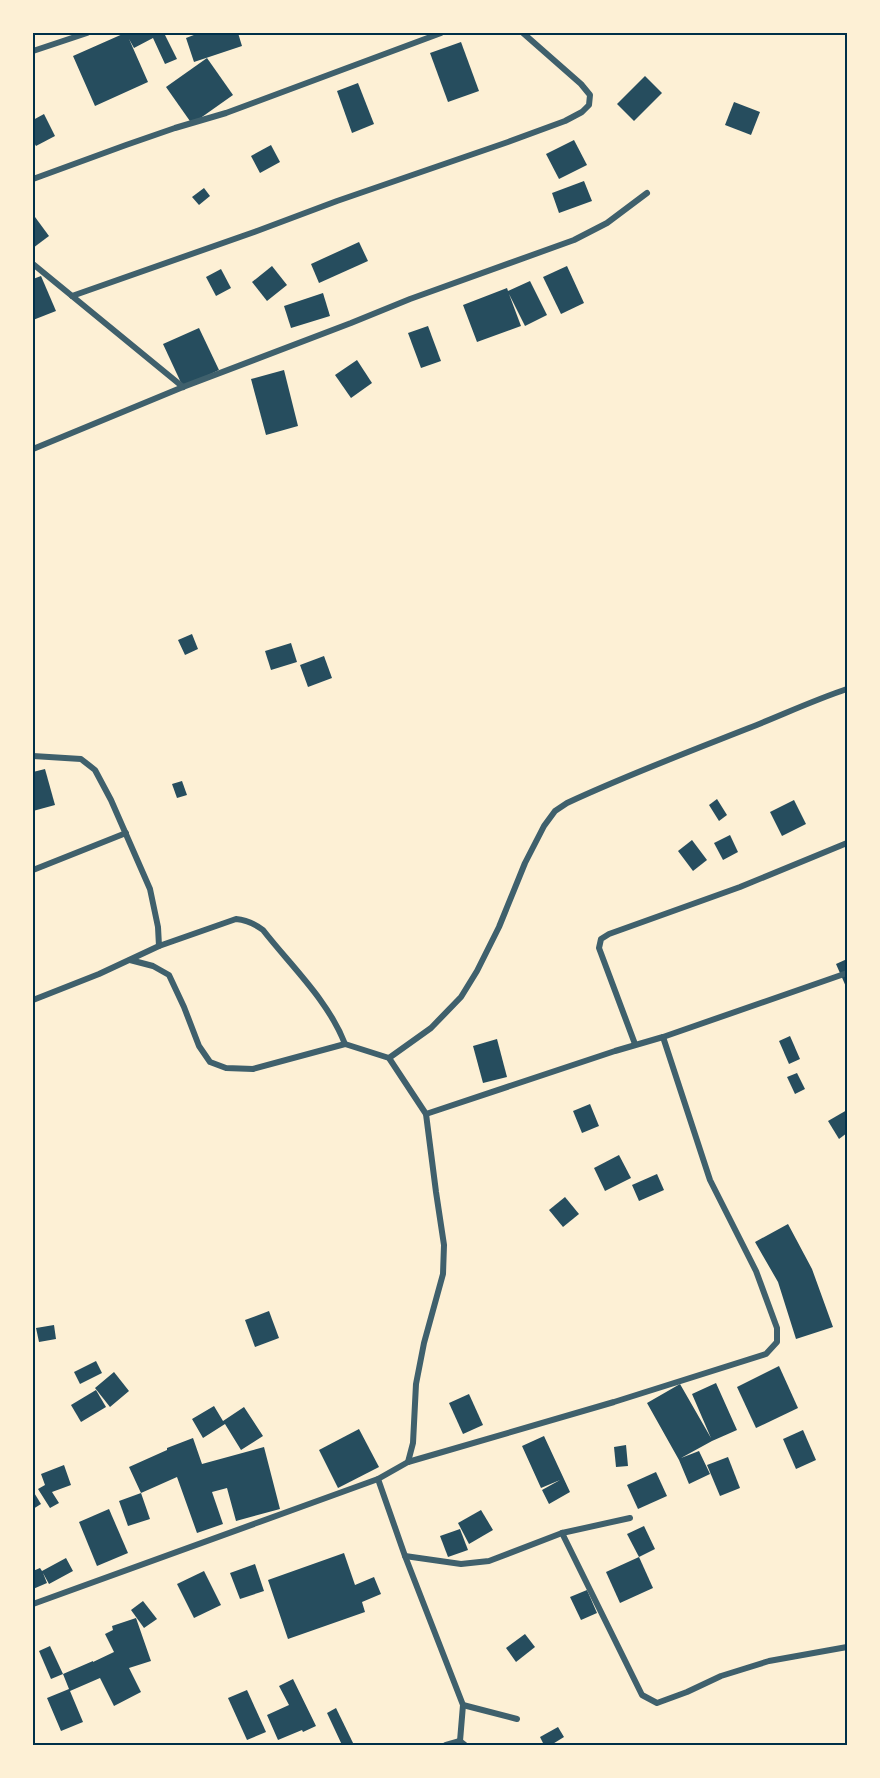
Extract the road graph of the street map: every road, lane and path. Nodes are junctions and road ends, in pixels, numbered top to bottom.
1 (87, 33) edge
2 (441, 33) edge
3 (523, 33) edge
4 (33, 51) edge
5 (33, 179) edge
6 (647, 193) dead end
7 (33, 264) edge
8 (72, 296) junction
9 (183, 387) junction
10 (33, 449) edge
11 (847, 689) edge
12 (33, 756) edge
13 (126, 833) junction
14 (847, 843) edge
15 (33, 870) edge
16 (159, 946) junction
17 (130, 960) junction
18 (847, 973) edge
19 (33, 1000) edge
20 (663, 1037) junction
21 (345, 1044) junction
22 (635, 1044) junction
23 (389, 1058) junction
24 (426, 1114) junction
25 (408, 1462) junction
26 (378, 1479) junction
27 (630, 1518) dead end
28 (562, 1533) junction
29 (405, 1556) junction
30 (33, 1604) edge
31 (847, 1647) edge
32 (463, 1705) junction
33 (517, 1719) dead end
34 (463, 1743) edge
35 (446, 1745) edge

1 - 4 street
2 - 5 street
3 - 8 street
6 - 9 street
7 - 8 street
8 - 9 street
9 - 10 street
11 - 23 street
12 - 13 street
13 - 15 street
13 - 16 street
14 - 22 street
16 - 17 street
16 - 21 street
17 - 19 street
17 - 21 street
18 - 20 street
20 - 22 street
20 - 25 street
21 - 23 street
22 - 24 street
23 - 24 street
24 - 25 street
25 - 26 street
26 - 29 street
26 - 30 street
27 - 28 street
28 - 29 street
28 - 31 street
29 - 32 street
32 - 33 street
32 - 34 street
34 - 35 street

